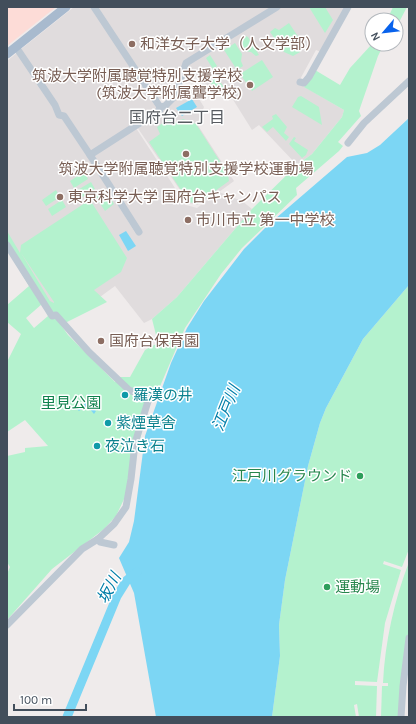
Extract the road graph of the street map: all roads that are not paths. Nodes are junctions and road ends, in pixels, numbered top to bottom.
1 (66, 7) edge
2 (94, 7) edge
3 (277, 7) edge
4 (348, 7) edge
5 (16, 47) junction
6 (7, 54) edge
7 (409, 81) edge
8 (300, 82) dead end
9 (160, 107) junction
10 (348, 143) dead end
11 (90, 156) junction
12 (139, 232) dead end
13 (7, 245) edge
14 (98, 539) junction
15 (114, 545) dead end
16 (7, 625) edge
17 (409, 643) edge
18 (406, 686) edge
19 (401, 717) edge

1 - 5 main road
2 - 9 street
3 - 9 street
4 - 8 street
5 - 6 main road
5 - 11 street
7 - 10 street
9 - 11 street
11 - 12 street
13 - 14 street
14 - 15 street
14 - 16 street
17 - 18 street
18 - 19 street

